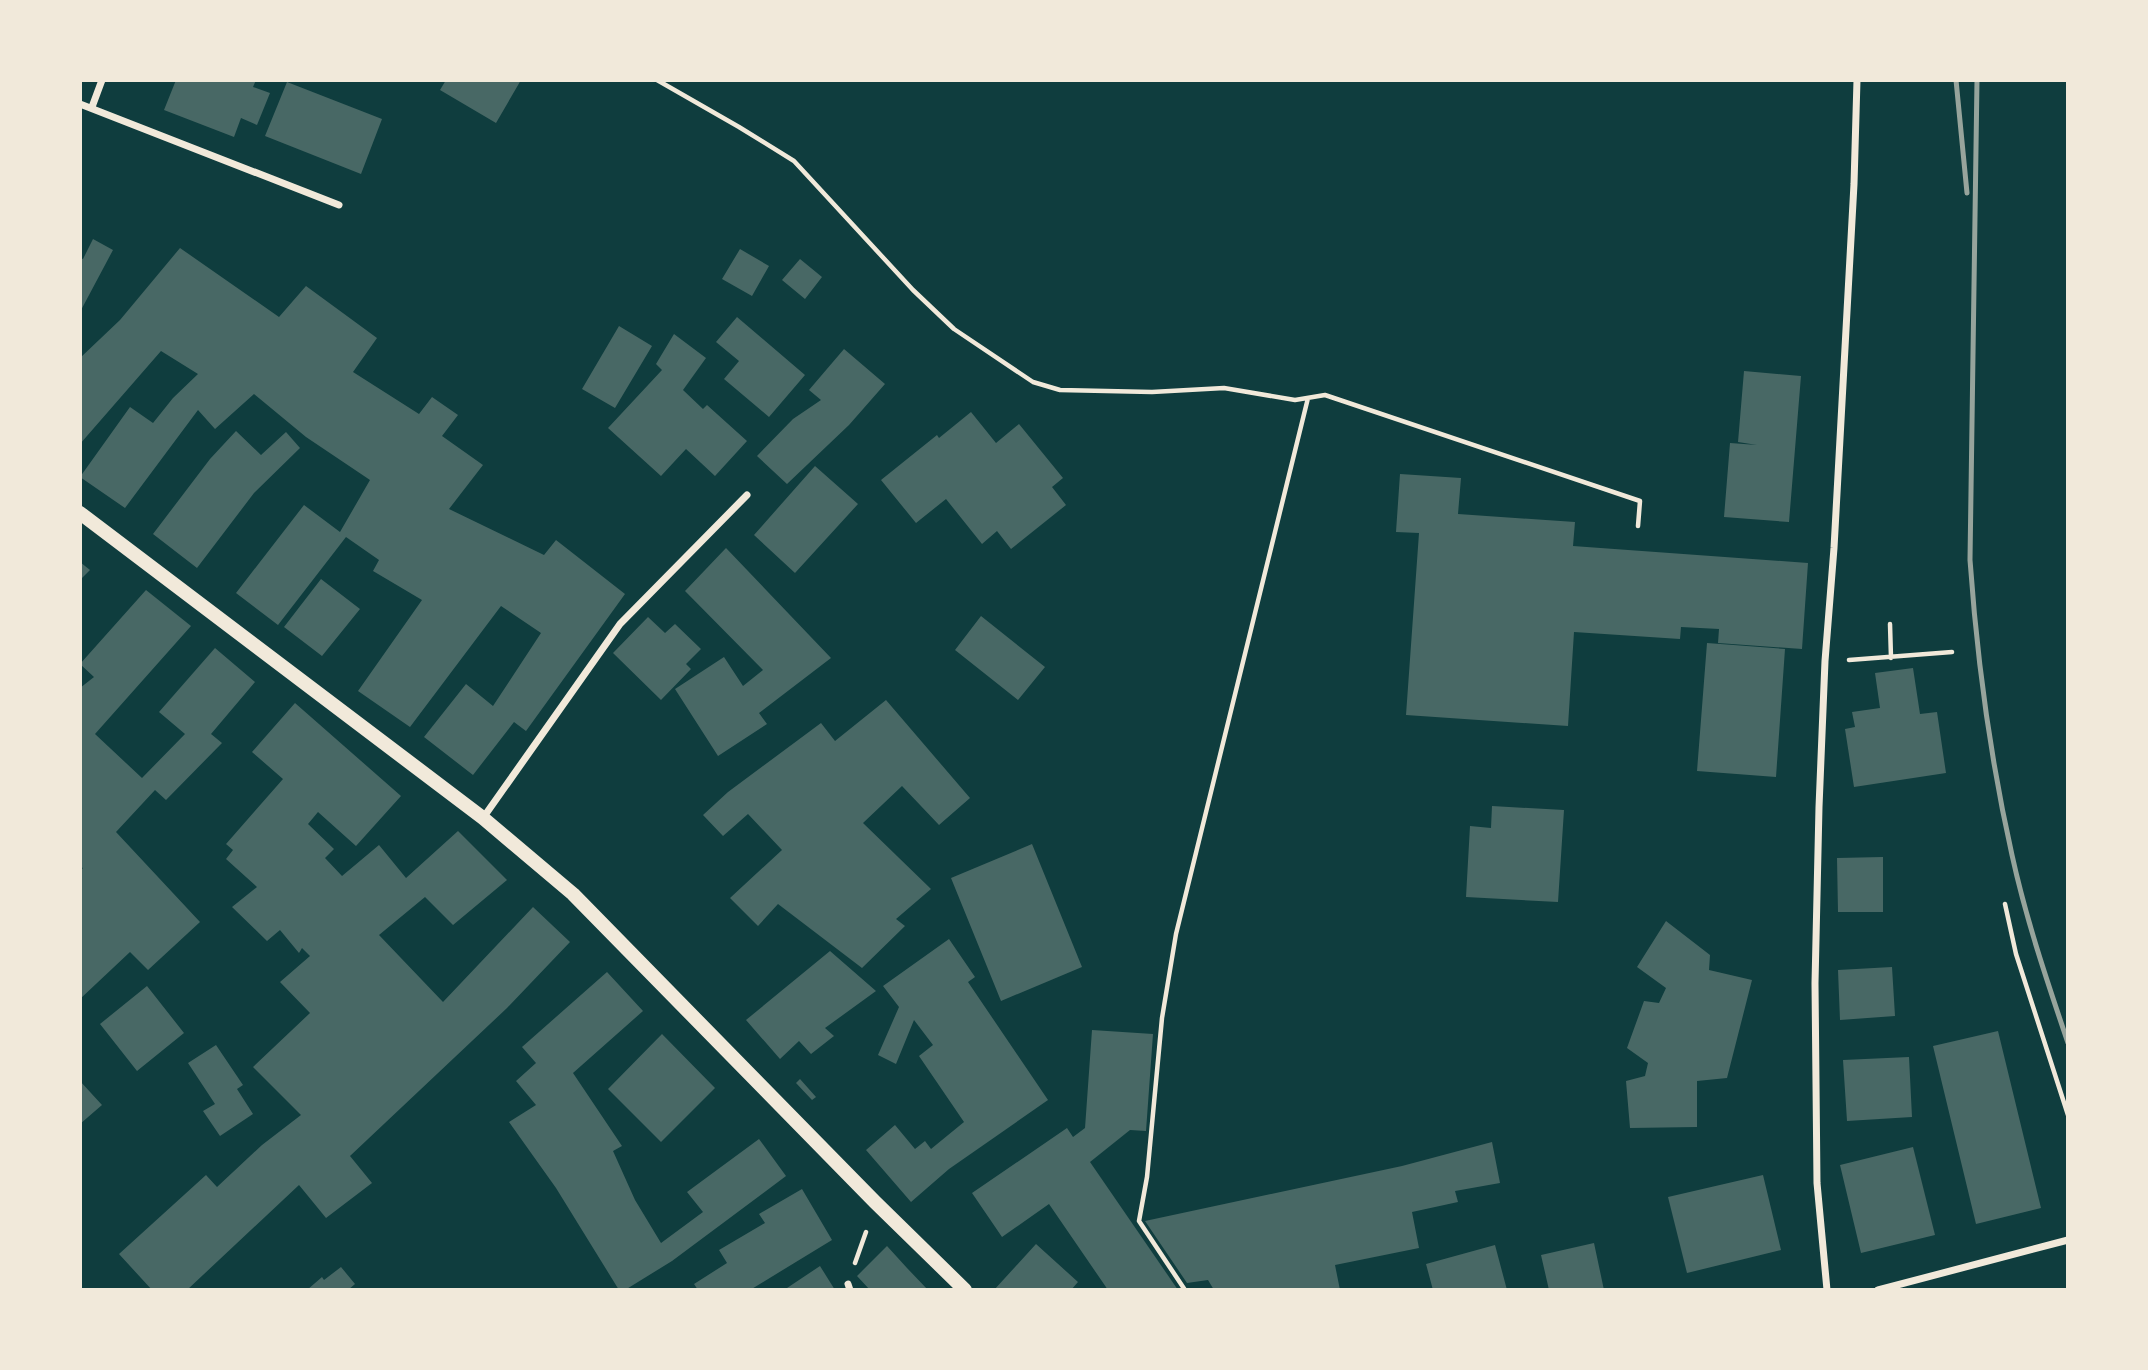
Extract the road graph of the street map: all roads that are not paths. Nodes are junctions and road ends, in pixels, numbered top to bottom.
1 (102, 80) edge
2 (1857, 80) edge
3 (80, 104) edge
4 (92, 107) junction
5 (338, 205) dead end
6 (747, 495) dead end
7 (80, 513) edge
8 (483, 818) junction
9 (2067, 1240) edge
10 (965, 1290) edge
11 (1827, 1290) edge
12 (1878, 1290) edge

1 - 4 street
2 - 11 street
3 - 4 street
4 - 5 street
6 - 8 street
7 - 8 main road
8 - 10 main road
9 - 12 street

